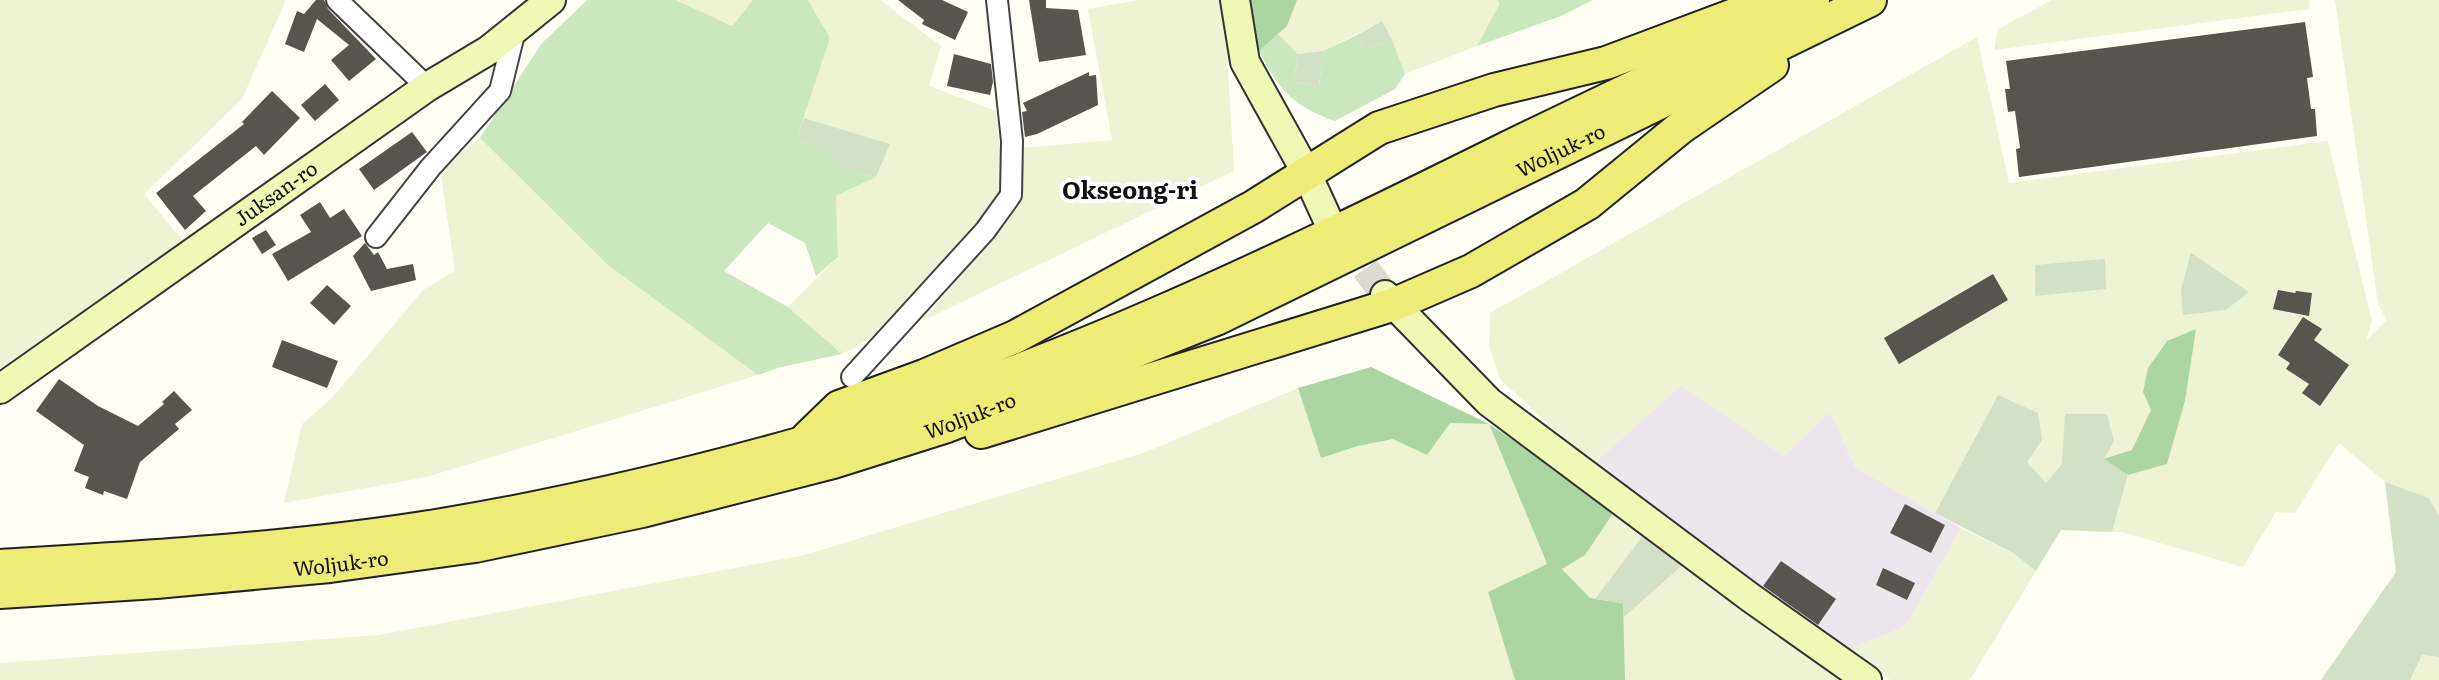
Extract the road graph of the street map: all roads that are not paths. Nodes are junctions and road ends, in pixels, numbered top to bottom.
1 (337, 0) edge
2 (551, 0) edge
3 (997, 0) edge
4 (1235, 0) edge
5 (1805, 4) edge
6 (1860, 5) edge
7 (515, 30) junction
8 (427, 87) junction
9 (1306, 172) junction
10 (1327, 218) tunnel mouth
11 (376, 237) dead end
12 (1390, 300) junction
13 (852, 377) dead end
14 (0, 389) edge
15 (947, 426) junction
16 (801, 444) junction
17 (0, 566) edge
18 (0, 592) edge
19 (1867, 680) edge

1 - 8 street
2 - 7 street, Juksan-ro
3 - 13 street
4 - 9 street
5 - 9 main road
5 - 16 main road, Woljuk-ro
6 - 12 main road
6 - 15 main road, Woljuk-ro
7 - 8 street, Juksan-ro
7 - 11 street
8 - 14 street, Juksan-ro
9 - 10 street
9 - 16 main road
12 - 15 main road
12 - 19 street
15 - 18 main road, Woljuk-ro
16 - 17 main road, Woljuk-ro

